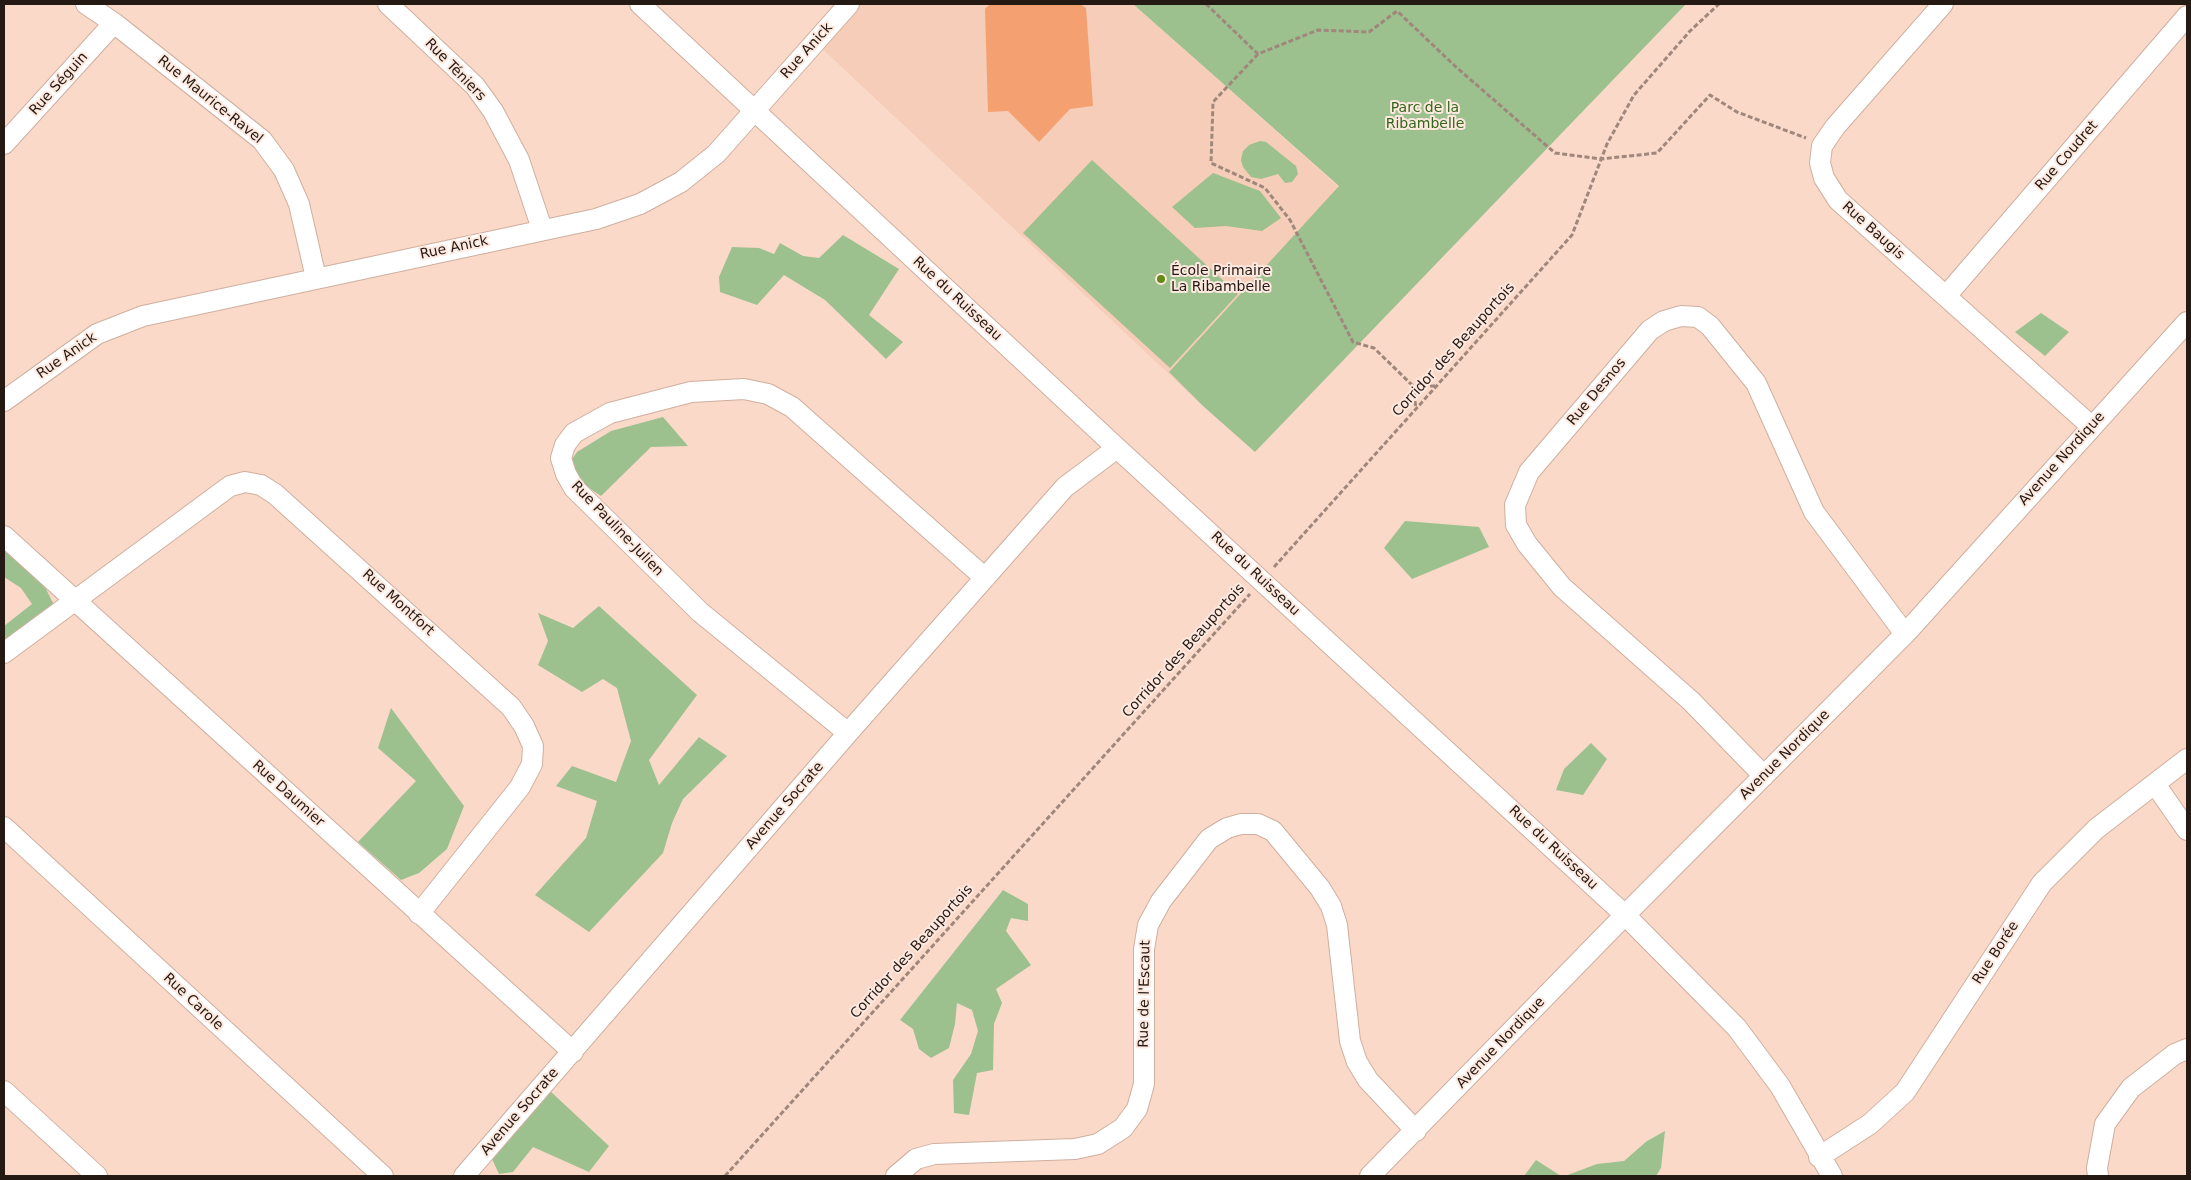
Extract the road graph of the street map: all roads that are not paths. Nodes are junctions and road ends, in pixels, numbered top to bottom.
1 (86, 4) edge
2 (388, 4) edge
3 (640, 4) edge
4 (849, 4) edge
5 (1943, 4) edge
6 (2187, 16) edge
7 (114, 23) junction
8 (754, 110) junction
9 (4, 144) edge
10 (542, 229) junction
11 (316, 278) junction
12 (1946, 296) junction
13 (2187, 322) edge
14 (4, 402) edge
15 (2091, 426) junction
16 (1117, 448) junction
17 (4, 536) edge
18 (985, 578) junction
19 (75, 600) junction
20 (1905, 634) junction
21 (4, 653) edge
22 (848, 733) junction
23 (2187, 759) edge
24 (1764, 776) junction
25 (2155, 784) junction
26 (2187, 830) edge
27 (5, 831) edge
28 (419, 914) junction
29 (1625, 915) junction
30 (2187, 1049) edge
31 (573, 1052) junction
32 (4, 1091) edge
33 (1416, 1131) junction
34 (1819, 1157) junction
35 (97, 1176) edge
36 (383, 1176) edge
37 (464, 1176) edge
38 (896, 1176) edge
39 (1370, 1176) edge
40 (1832, 1176) edge
41 (2098, 1176) edge

1 - 7 street, Rue Maurice-Ravel
2 - 10 street, Rue Téniers
3 - 8 street, Rue du Ruisseau
4 - 8 street, Rue Anick
5 - 12 street, Rue Baugis
6 - 12 street, Rue Coudret
7 - 9 street, Rue Séguin
7 - 11 street, Rue Maurice-Ravel
8 - 10 street, Rue Anick
8 - 16 street, Rue du Ruisseau
10 - 11 street, Rue Anick
11 - 14 street, Rue Anick
12 - 15 street, Rue Baugis
13 - 15 street, Avenue Nordique
15 - 20 street, Avenue Nordique
16 - 18 street, Avenue Socrate
16 - 29 street, Rue du Ruisseau
17 - 19 street, Rue Daumier
18 - 22 street, Avenue Socrate
18 - 22 street, Rue Pauline-Julien
19 - 21 street
19 - 28 street, Rue Daumier
19 - 28 street, Rue Montfort
20 - 24 street, Avenue Nordique
20 - 24 street, Rue Desnos
22 - 31 street, Avenue Socrate
23 - 25 street, Rue Borée
24 - 29 street, Avenue Nordique
25 - 26 street
25 - 34 street, Rue Borée
27 - 36 street, Rue Carole
28 - 31 street, Rue Daumier
29 - 33 street, Avenue Nordique
29 - 34 street, Rue du Ruisseau
30 - 41 street
31 - 37 street, Avenue Socrate
32 - 35 street
33 - 38 street, Rue de l'Escaut
33 - 39 street, Avenue Nordique
34 - 40 street, Rue du Ruisseau

